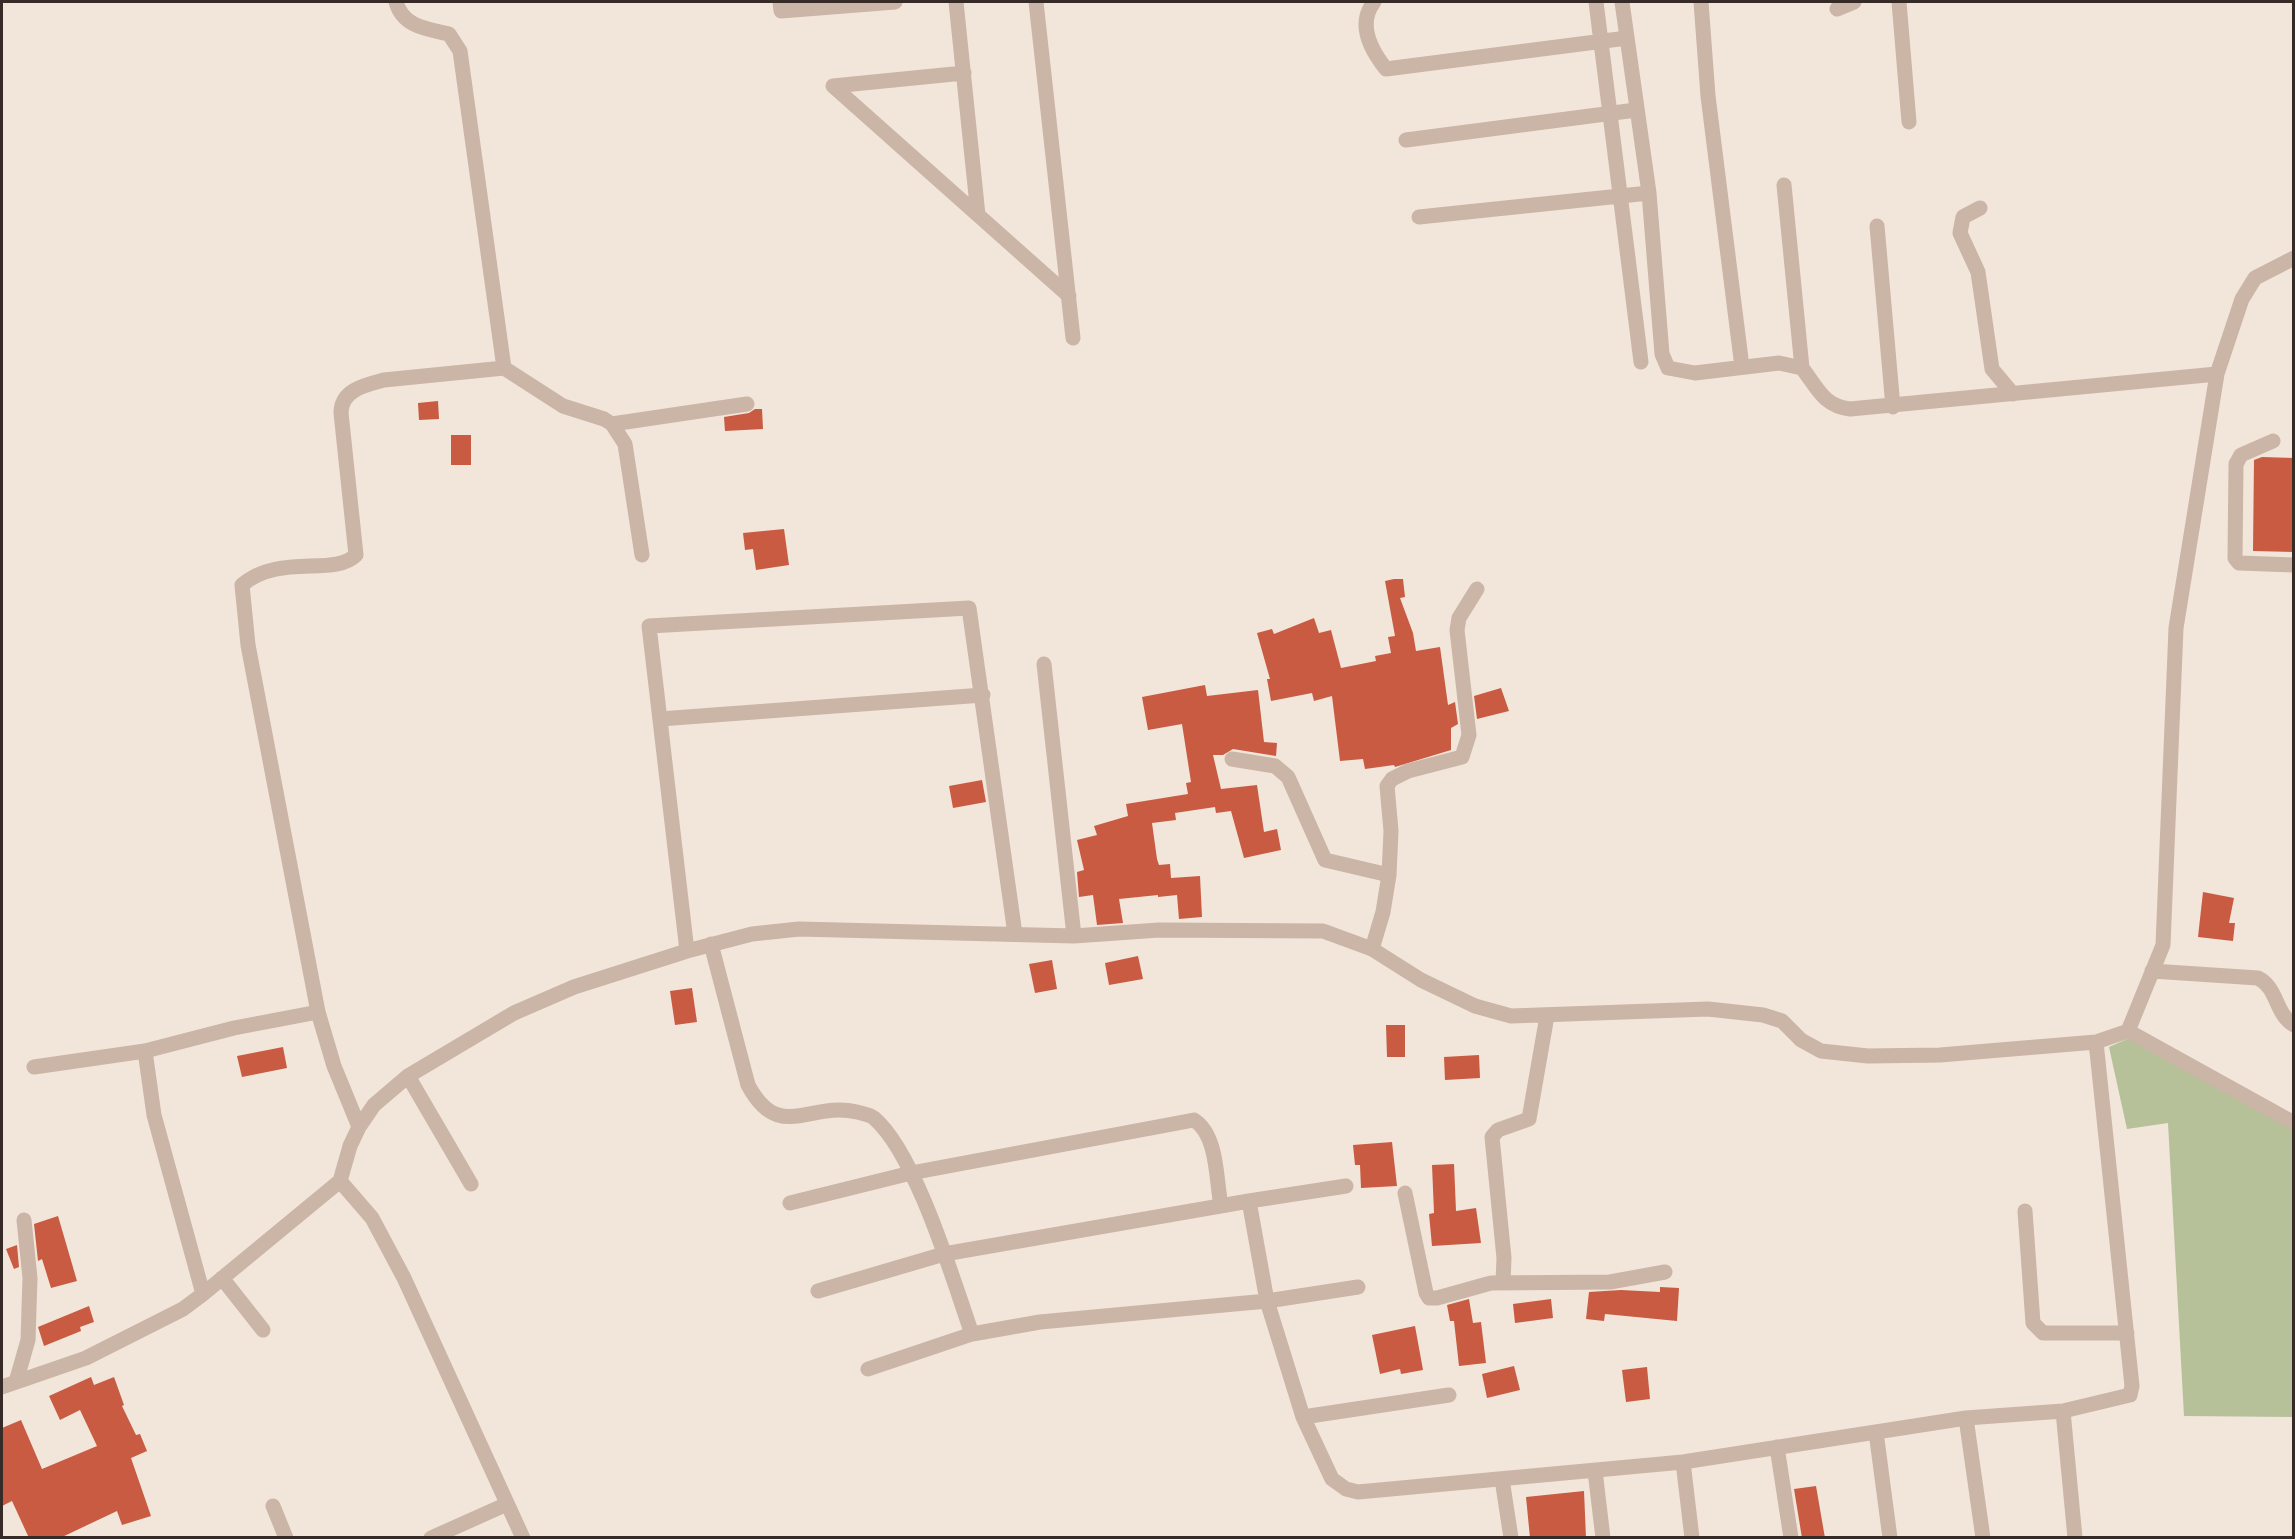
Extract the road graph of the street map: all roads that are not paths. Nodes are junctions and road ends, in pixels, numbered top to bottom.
1 (396, 2) edge
2 (780, 2) edge
3 (895, 2) edge
4 (956, 2) edge
5 (1036, 2) edge
6 (1374, 2) edge
7 (1596, 2) edge
8 (1622, 2) edge
9 (1701, 2) edge
10 (1854, 2) edge
11 (1899, 2) edge
12 (854, 4) edge
13 (1837, 9) dead end
14 (1627, 38) junction
15 (1601, 41) junction
16 (964, 73) junction
17 (1636, 110) junction
18 (1611, 114) junction
19 (1909, 122) dead end
20 (1406, 140) dead end
21 (1784, 185) dead end
22 (1649, 193) junction
23 (1621, 195) junction
24 (1980, 208) dead end
25 (978, 215) junction
26 (1419, 217) dead end
27 (1877, 226) dead end
28 (2294, 258) edge
29 (1068, 296) junction
30 (1073, 338) dead end
31 (1641, 362) dead end
32 (1742, 367) junction
33 (504, 368) junction
34 (1802, 368) junction
35 (2217, 374) junction
36 (2013, 394) junction
37 (747, 404) dead end
38 (1893, 407) junction
39 (612, 424) junction
40 (2273, 441) dead end
41 (642, 555) dead end
42 (2294, 565) edge
43 (1477, 590) dead end
44 (1044, 664) dead end
45 (983, 695) junction
46 (660, 719) junction
47 (1232, 759) dead end
48 (1389, 874) junction
49 (1015, 934) junction
50 (1074, 936) junction
51 (711, 944) junction
52 (1372, 949) junction
53 (687, 951) junction
54 (2152, 971) junction
55 (318, 1012) junction
56 (1547, 1016) junction
57 (2294, 1025) edge
58 (2128, 1030) junction
59 (2096, 1042) junction
60 (144, 1051) junction
61 (34, 1067) dead end
62 (408, 1076) junction
63 (2294, 1123) edge
64 (359, 1127) junction
65 (911, 1173) junction
66 (340, 1181) junction
67 (471, 1184) dead end
68 (1346, 1186) dead end
69 (1405, 1193) dead end
70 (1249, 1201) junction
71 (790, 1203) dead end
72 (1221, 1206) junction
73 (2025, 1211) dead end
74 (24, 1220) dead end
75 (944, 1254) junction
76 (1665, 1272) dead end
77 (222, 1278) junction
78 (1503, 1282) junction
79 (1358, 1287) dead end
80 (818, 1291) dead end
81 (203, 1294) junction
82 (1267, 1301) junction
83 (263, 1330) dead end
84 (2127, 1333) junction
85 (972, 1334) junction
86 (868, 1370) dead end
87 (9, 1384) edge
88 (1449, 1395) dead end
89 (2063, 1411) junction
90 (1303, 1417) junction
91 (1966, 1419) junction
92 (1876, 1432) junction
93 (1778, 1447) junction
94 (1683, 1462) junction
95 (1595, 1471) junction
96 (1502, 1479) junction
97 (507, 1504) junction
98 (273, 1506) dead end
99 (286, 1538) edge
100 (431, 1538) edge
101 (523, 1538) edge
102 (1511, 1538) edge
103 (1603, 1538) edge
104 (1692, 1538) edge
105 (1791, 1538) edge
106 (1890, 1538) edge
107 (1983, 1538) edge
108 (2075, 1538) edge

1 - 33 street
2 - 12 street
3 - 12 street
4 - 16 street
5 - 29 street
6 - 15 street
7 - 15 street
8 - 14 street
9 - 32 street
10 - 13 street
11 - 19 street
14 - 15 street
14 - 17 street
15 - 18 street
16 - 25 street
16 - 25 street
17 - 18 street
17 - 22 street
18 - 20 street
18 - 23 street
21 - 34 street
22 - 23 street
22 - 32 street
23 - 26 street
23 - 31 street
24 - 36 street
25 - 29 street
27 - 38 street
28 - 35 street
29 - 30 street
32 - 34 street
33 - 39 street
33 - 55 street
34 - 38 street
35 - 36 street
35 - 54 street
36 - 38 street
37 - 39 street
39 - 41 street
40 - 42 street
43 - 48 street
44 - 50 street
45 - 46 street
45 - 46 street
45 - 49 street
46 - 53 street
47 - 48 street
48 - 52 street
49 - 50 street
49 - 51 street
50 - 52 street
51 - 53 street
51 - 65 street
52 - 56 street
53 - 62 street
54 - 57 street
54 - 58 street
55 - 60 street
55 - 64 street
56 - 59 street
56 - 78 street
58 - 59 street
58 - 63 street
59 - 84 street
60 - 61 street
60 - 81 street
62 - 64 street
62 - 67 street
64 - 66 street
65 - 71 street
65 - 72 street
65 - 75 street
66 - 77 street
66 - 97 street
68 - 70 street
69 - 78 street
70 - 72 street
70 - 82 street
72 - 75 street
73 - 84 street
74 - 87 street
75 - 80 street
75 - 85 street
76 - 78 street
77 - 81 street
77 - 83 street
79 - 82 street
81 - 87 street
82 - 85 street
82 - 90 street
84 - 89 street
85 - 86 street
88 - 90 street
89 - 91 street
89 - 108 street
90 - 96 street
91 - 92 street
91 - 107 street
92 - 93 street
92 - 106 street
93 - 94 street
93 - 105 street
94 - 95 street
94 - 104 street
95 - 96 street
95 - 103 street
96 - 102 street
97 - 100 street
97 - 101 street
98 - 99 street

